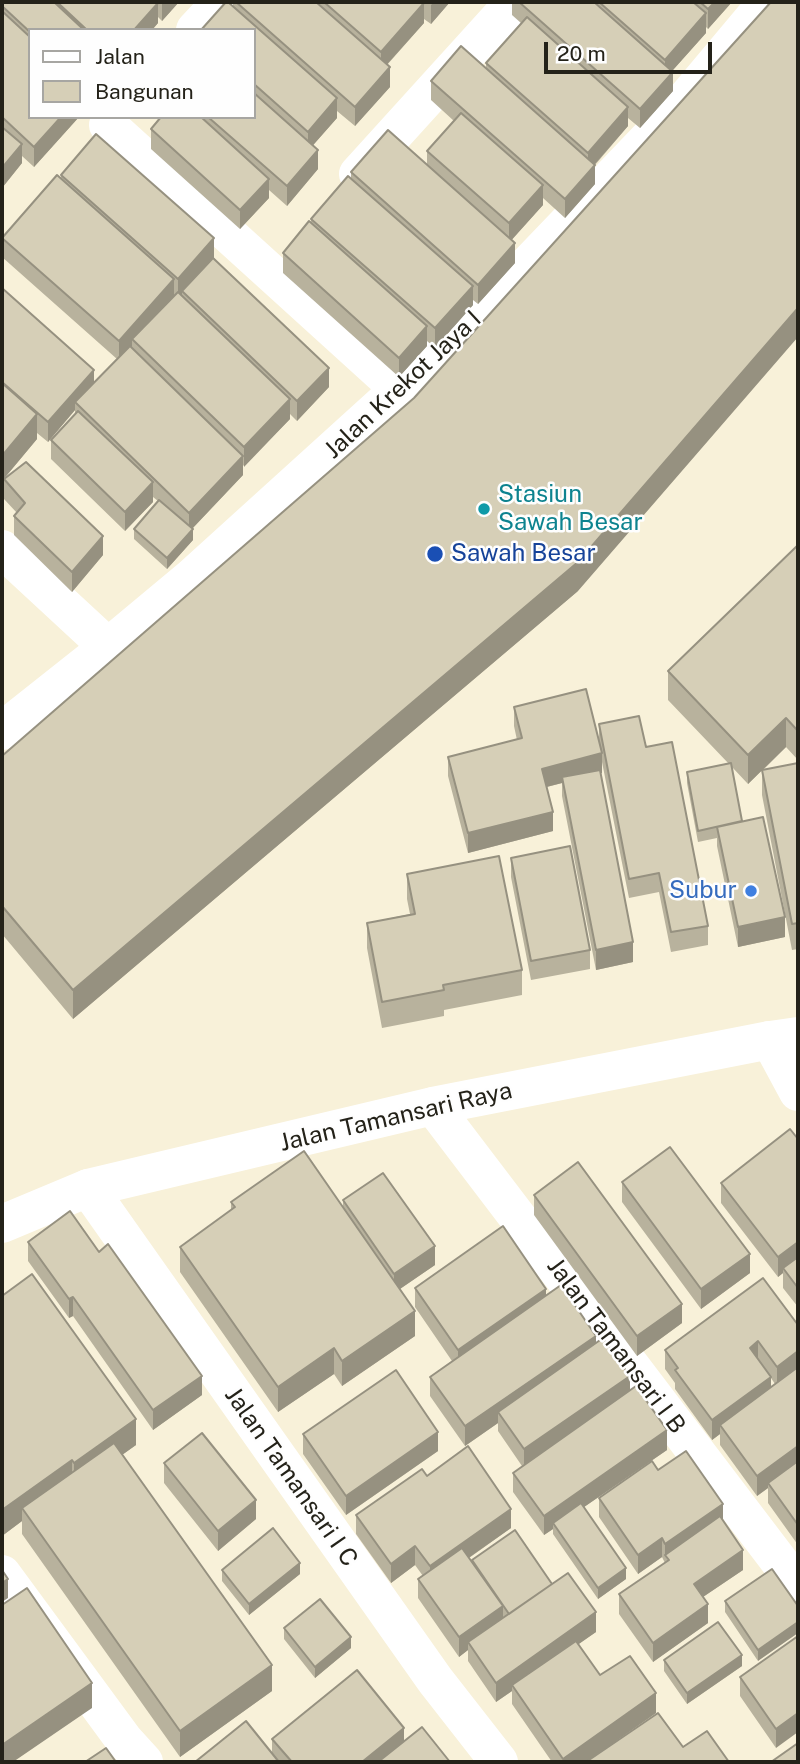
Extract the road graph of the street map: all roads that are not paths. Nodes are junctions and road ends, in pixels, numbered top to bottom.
1 (221, 2) edge
2 (513, 2) edge
3 (766, 2) edge
4 (197, 28) edge
5 (112, 121) edge
6 (81, 154) edge
7 (336, 200) edge
8 (400, 390) junction
9 (2, 549) edge
10 (108, 647) junction
11 (2, 730) edge
12 (784, 1038) edge
13 (798, 1092) edge
14 (433, 1106) junction
15 (88, 1188) junction
16 (2, 1224) edge
17 (2, 1574) edge
18 (798, 1586) edge
19 (144, 1762) edge
20 (499, 1762) edge

1 - 4 street
2 - 7 street
3 - 8 street, Jalan Krekot Jaya I
5 - 6 street
5 - 8 street
8 - 10 street, Jalan Krekot Jaya I
9 - 10 street
10 - 11 street, Jalan Krekot Jaya I
12 - 13 street
12 - 14 street, Jalan Tamansari Raya
14 - 15 street, Jalan Tamansari Raya
14 - 18 street, Jalan Tamansari I B
15 - 16 street, Jalan Tamansari Raya
15 - 20 street, Jalan Tamansari I C
17 - 19 street

